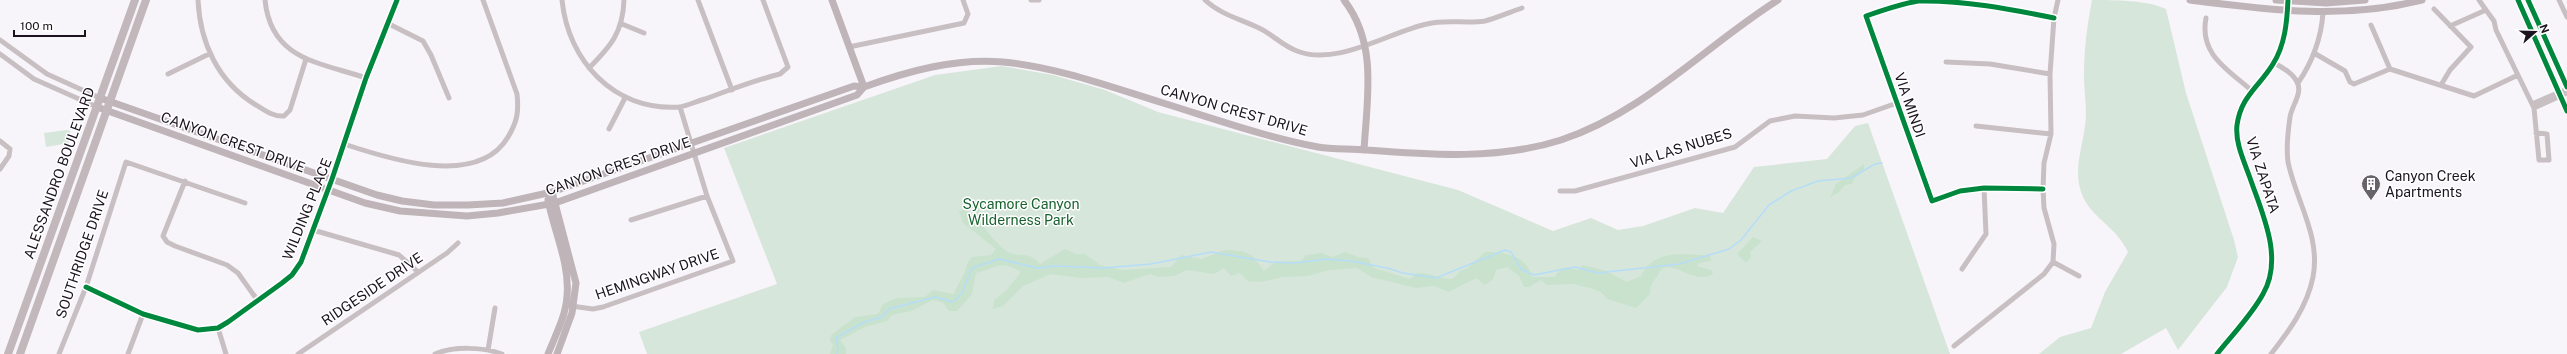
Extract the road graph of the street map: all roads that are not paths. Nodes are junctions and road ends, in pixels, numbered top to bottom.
1 (135, 0) edge
2 (146, 0) edge
3 (198, 0) edge
4 (265, 0) edge
5 (397, 0) edge
6 (483, 0) edge
7 (562, 0) edge
8 (624, 0) edge
9 (698, 0) edge
10 (763, 0) edge
11 (832, 0) edge
12 (963, 0) edge
13 (1031, 0) edge
14 (1039, 0) edge
15 (1205, 0) edge
16 (1344, 0) edge
17 (1778, 0) edge
18 (2058, 0) edge
19 (2190, 0) edge
20 (2276, 0) edge
21 (2365, 0) edge
22 (2422, 0) edge
23 (2479, 0) edge
24 (2518, 0) edge
25 (2528, 0) edge
26 (2560, 0) edge
27 (2288, 1) edge
28 (2346, 1) edge
29 (1522, 8) dead end
30 (2434, 9) dead end
31 (2486, 10) junction
32 (2288, 12) junction
33 (2323, 13) junction
34 (2567, 17) edge
35 (2054, 18) junction
36 (2206, 18) dead end
37 (388, 24) junction
38 (622, 24) junction
39 (2371, 25) dead end
40 (2450, 26) junction
41 (644, 33) dead end
42 (0, 40) edge
43 (1366, 44) junction
44 (849, 47) junction
45 (2314, 53) junction
46 (0, 54) edge
47 (209, 54) junction
48 (306, 59) junction
49 (1946, 62) dead end
50 (2274, 63) junction
51 (589, 68) junction
52 (2390, 69) junction
53 (168, 74) dead end
54 (2050, 74) junction
55 (2518, 75) junction
56 (366, 78) junction
57 (2298, 83) junction
58 (2441, 85) junction
59 (864, 87) junction
60 (2567, 88) edge
61 (732, 90) junction
62 (2251, 90) junction
63 (2562, 94) edge
64 (100, 98) junction
65 (449, 98) dead end
66 (625, 98) junction
67 (1897, 103) junction
68 (108, 106) junction
69 (2533, 106) junction
70 (97, 107) junction
71 (680, 107) junction
72 (2567, 111) edge
73 (1976, 126) dead end
74 (609, 130) dead end
75 (2051, 134) junction
76 (2536, 134) junction
77 (0, 141) edge
78 (344, 144) junction
79 (690, 144) junction
80 (1364, 150) junction
81 (693, 154) junction
82 (0, 169) edge
83 (332, 179) junction
84 (185, 181) junction
85 (1984, 188) junction
86 (2043, 189) junction
87 (328, 191) junction
88 (1560, 191) dead end
89 (550, 193) junction
90 (707, 196) junction
91 (246, 203) dead end
92 (552, 204) junction
93 (631, 220) dead end
94 (313, 230) junction
95 (458, 243) dead end
96 (2053, 262) junction
97 (1962, 269) dead end
98 (418, 272) junction
99 (2079, 276) dead end
100 (86, 286) junction
101 (258, 301) junction
102 (569, 306) junction
103 (495, 308) dead end
104 (143, 314) junction
105 (218, 328) junction
106 (1954, 346) dead end
107 (488, 350) junction
108 (8, 354) edge
109 (20, 354) edge
110 (59, 354) edge
111 (128, 354) edge
112 (226, 354) edge
113 (298, 354) edge
114 (435, 354) edge
115 (502, 354) edge
116 (548, 354) edge
117 (557, 354) edge
118 (2217, 354) edge
119 (2271, 354) edge

1 - 64 main road, ALESSANDRO BOULEVARD
2 - 68 main road, ALESSANDRO BOULEVARD
3 - 47 street
4 - 48 street
5 - 37 street, WILDING PLACE
6 - 78 street
7 - 51 street
8 - 38 street
9 - 61 street
10 - 61 street
11 - 44 main road
12 - 44 street
13 - 14 street
15 - 43 street
16 - 43 main road
17 - 80 main road, CANYON CREST DRIVE
18 - 35 street
19 - 32 main road
20 - 27 main road
21 - 28 main road
22 - 33 main road
23 - 31 street
24 - 63 main road
25 - 60 main road
26 - 34 street
27 - 28 main road
27 - 32 street, VIA ZAPATA
29 - 43 street
30 - 40 street
31 - 40 street
31 - 55 street
32 - 33 main road
32 - 50 street, VIA ZAPATA
33 - 45 street
35 - 54 street
35 - 67 street, VIA MINDI
36 - 62 street
37 - 56 street, WILDING PLACE
37 - 65 street
38 - 41 street
38 - 51 street
39 - 52 street
40 - 58 street
42 - 64 street
43 - 80 main road
44 - 59 main road
45 - 52 street
45 - 57 street
46 - 70 street
47 - 48 street
47 - 53 street
48 - 56 street
49 - 54 street
50 - 57 street
50 - 62 street, VIA ZAPATA
51 - 66 street
52 - 58 street
54 - 75 street
55 - 58 street
55 - 69 street
56 - 78 street, WILDING PLACE
57 - 119 street
59 - 79 main road, CANYON CREST DRIVE
59 - 80 main road, CANYON CREST DRIVE
59 - 81 main road, CANYON CREST DRIVE
60 - 63 street
61 - 71 street
62 - 118 street, VIA ZAPATA
63 - 69 street
63 - 72 main road
64 - 68 main road, CANYON CREST DRIVE
64 - 70 main road, ALESSANDRO BOULEVARD
66 - 71 street
66 - 74 street
67 - 85 street, VIA MINDI
67 - 88 street, VIA LAS NUBES
68 - 70 main road, CANYON CREST DRIVE
68 - 83 main road, CANYON CREST DRIVE
68 - 87 main road, CANYON CREST DRIVE
68 - 109 main road, ALESSANDRO BOULEVARD
69 - 76 street
70 - 108 main road, ALESSANDRO BOULEVARD
71 - 79 street
73 - 75 street
75 - 86 street
76 - 76 street
77 - 82 street
78 - 83 street, WILDING PLACE
79 - 81 street
79 - 89 main road, CANYON CREST DRIVE
81 - 90 street
81 - 92 main road, CANYON CREST DRIVE
83 - 87 street, WILDING PLACE
83 - 89 main road, CANYON CREST DRIVE
84 - 91 street
84 - 100 street, SOUTHRIDGE DRIVE
84 - 101 street
85 - 86 street
85 - 97 street
86 - 96 street
87 - 92 main road, CANYON CREST DRIVE
87 - 94 street, WILDING PLACE
89 - 92 main road
90 - 93 street
90 - 102 street, HEMINGWAY DRIVE
92 - 102 main road
94 - 98 street
94 - 101 street, WILDING PLACE
95 - 98 street, RIDGESIDE DRIVE
96 - 99 street
96 - 106 street
98 - 113 street, RIDGESIDE DRIVE
100 - 104 street, WILDING PLACE
100 - 110 street, SOUTHRIDGE DRIVE
101 - 105 street, WILDING PLACE
102 - 116 main road
102 - 117 main road
103 - 107 street
104 - 105 street, WILDING PLACE
104 - 111 street
105 - 112 street
107 - 114 street
107 - 115 street

